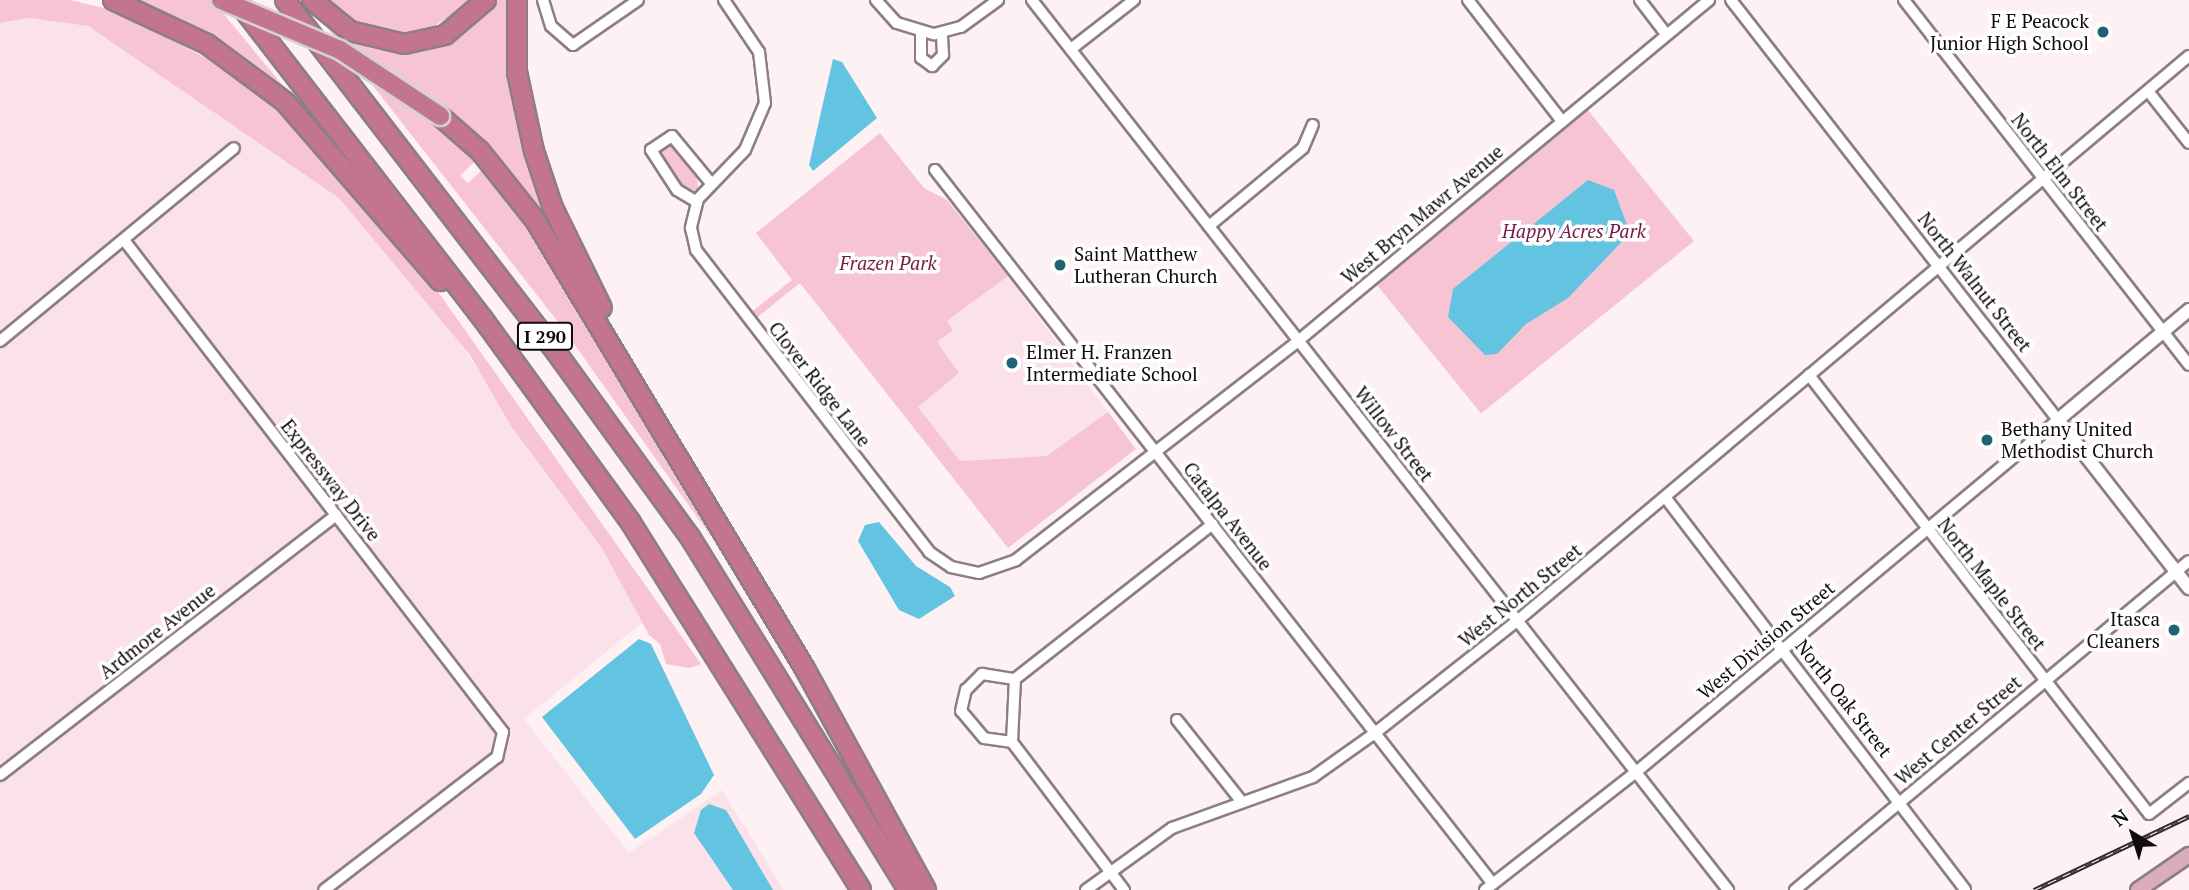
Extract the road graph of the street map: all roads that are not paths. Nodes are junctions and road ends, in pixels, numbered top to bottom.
1 (113, 0) edge
2 (221, 0) edge
3 (236, 0) edge
4 (285, 0) edge
5 (312, 0) edge
6 (486, 0) edge
7 (517, 0) edge
8 (526, 0) edge
9 (543, 0) edge
10 (638, 0) edge
11 (724, 0) edge
12 (876, 0) edge
13 (998, 0) edge
14 (1032, 0) edge
15 (1133, 0) edge
16 (1468, 0) edge
17 (1640, 0) edge
18 (1709, 0) edge
19 (1731, 0) edge
20 (1904, 0) edge
21 (921, 33) junction
22 (942, 34) junction
23 (1666, 34) junction
24 (1071, 49) junction
25 (2189, 56) edge
26 (2148, 91) junction
27 (1562, 121) junction
28 (527, 122) junction
29 (1313, 125) dead end
30 (2189, 143) edge
31 (234, 148) dead end
32 (935, 170) dead end
33 (2044, 180) junction
34 (710, 182) junction
35 (696, 202) junction
36 (1209, 226) junction
37 (124, 240) junction
38 (1939, 267) junction
39 (2189, 310) edge
40 (2163, 331) junction
41 (0, 341) edge
42 (1298, 341) junction
43 (2189, 365) edge
44 (1809, 375) junction
45 (530, 383) junction
46 (2058, 420) junction
47 (1155, 452) junction
48 (680, 460) junction
49 (1665, 497) junction
50 (336, 515) junction
51 (1213, 524) junction
52 (1926, 528) junction
53 (2189, 561) edge
54 (2176, 572) junction
55 (2189, 588) edge
56 (1517, 621) junction
57 (1783, 649) junction
58 (1015, 679) junction
59 (2046, 680) junction
60 (1177, 720) dead end
61 (1375, 733) junction
62 (1012, 742) junction
63 (1635, 773) junction
64 (0, 775) edge
65 (2189, 783) edge
66 (1901, 800) junction
67 (1242, 802) junction
68 (2187, 859) edge
69 (1110, 871) junction
70 (1489, 887) edge
71 (324, 890) edge
72 (861, 890) edge
73 (908, 890) edge
74 (926, 890) edge
75 (1086, 890) edge
76 (1124, 890) edge
77 (1728, 890) edge
78 (1795, 890) edge
79 (1965, 890) edge
80 (2138, 890) edge

1 - 45 highway
2 - 48 highway, bridge
3 - 45 highway, I 290
4 - 73 highway, I 290
5 - 6 highway
7 - 28 highway
8 - 28 highway
9 - 10 street
11 - 34 street
12 - 21 street
13 - 22 street
14 - 24 street, Willow Street
15 - 24 street
16 - 27 street
17 - 23 street
18 - 23 street, West Bryn Mawr Avenue
19 - 38 street, North Walnut Street
20 - 33 street, North Elm Street
21 - 22 street
21 - 22 street
23 - 27 street, West Bryn Mawr Avenue
24 - 36 street, Willow Street
25 - 26 street, West North Street
26 - 30 street
26 - 33 street, West North Street
27 - 42 street, West Bryn Mawr Avenue
28 - 48 highway
29 - 36 street
31 - 37 street
32 - 47 street, Catalpa Avenue
33 - 38 street, West North Street
33 - 40 street, North Elm Street
34 - 35 street
34 - 35 street
35 - 47 street, Clover Ridge Lane
36 - 42 street, Willow Street
37 - 41 street
37 - 50 street, Expressway Drive
38 - 44 street, West North Street
38 - 46 street, North Walnut Street
39 - 40 street
40 - 43 street, North Elm Street
40 - 46 street
42 - 47 street, West Bryn Mawr Avenue
42 - 56 street, Willow Street
44 - 49 street, West North Street
44 - 52 street, North Maple Street
45 - 72 highway, I 290
46 - 52 street, West Division Street
46 - 54 street, North Walnut Street
47 - 51 street, Catalpa Avenue
48 - 74 highway
49 - 56 street, West North Street
49 - 57 street, North Oak Street
50 - 64 street, Ardmore Avenue
50 - 71 street, Expressway Drive
51 - 58 street
51 - 61 street, Catalpa Avenue
52 - 57 street, West Division Street
52 - 59 street, North Maple Street
53 - 54 street, West Center Street
54 - 55 street, North Walnut Street
54 - 59 street, West Center Street
56 - 61 street, West North Street
56 - 63 street, Willow Street
57 - 63 street, West Division Street
57 - 66 street, North Oak Street
58 - 62 street
58 - 62 street
59 - 65 street, North Maple Street
59 - 66 street, West Center Street
60 - 67 street
61 - 67 street, West North Street
61 - 70 street, Catalpa Avenue
62 - 69 street
63 - 70 street, West Division Street
63 - 77 street, Willow Street
66 - 78 street, West Center Street
66 - 79 street, North Oak Street
67 - 69 street, West North Street
68 - 80 main road
69 - 75 street, West North Street
69 - 76 street

